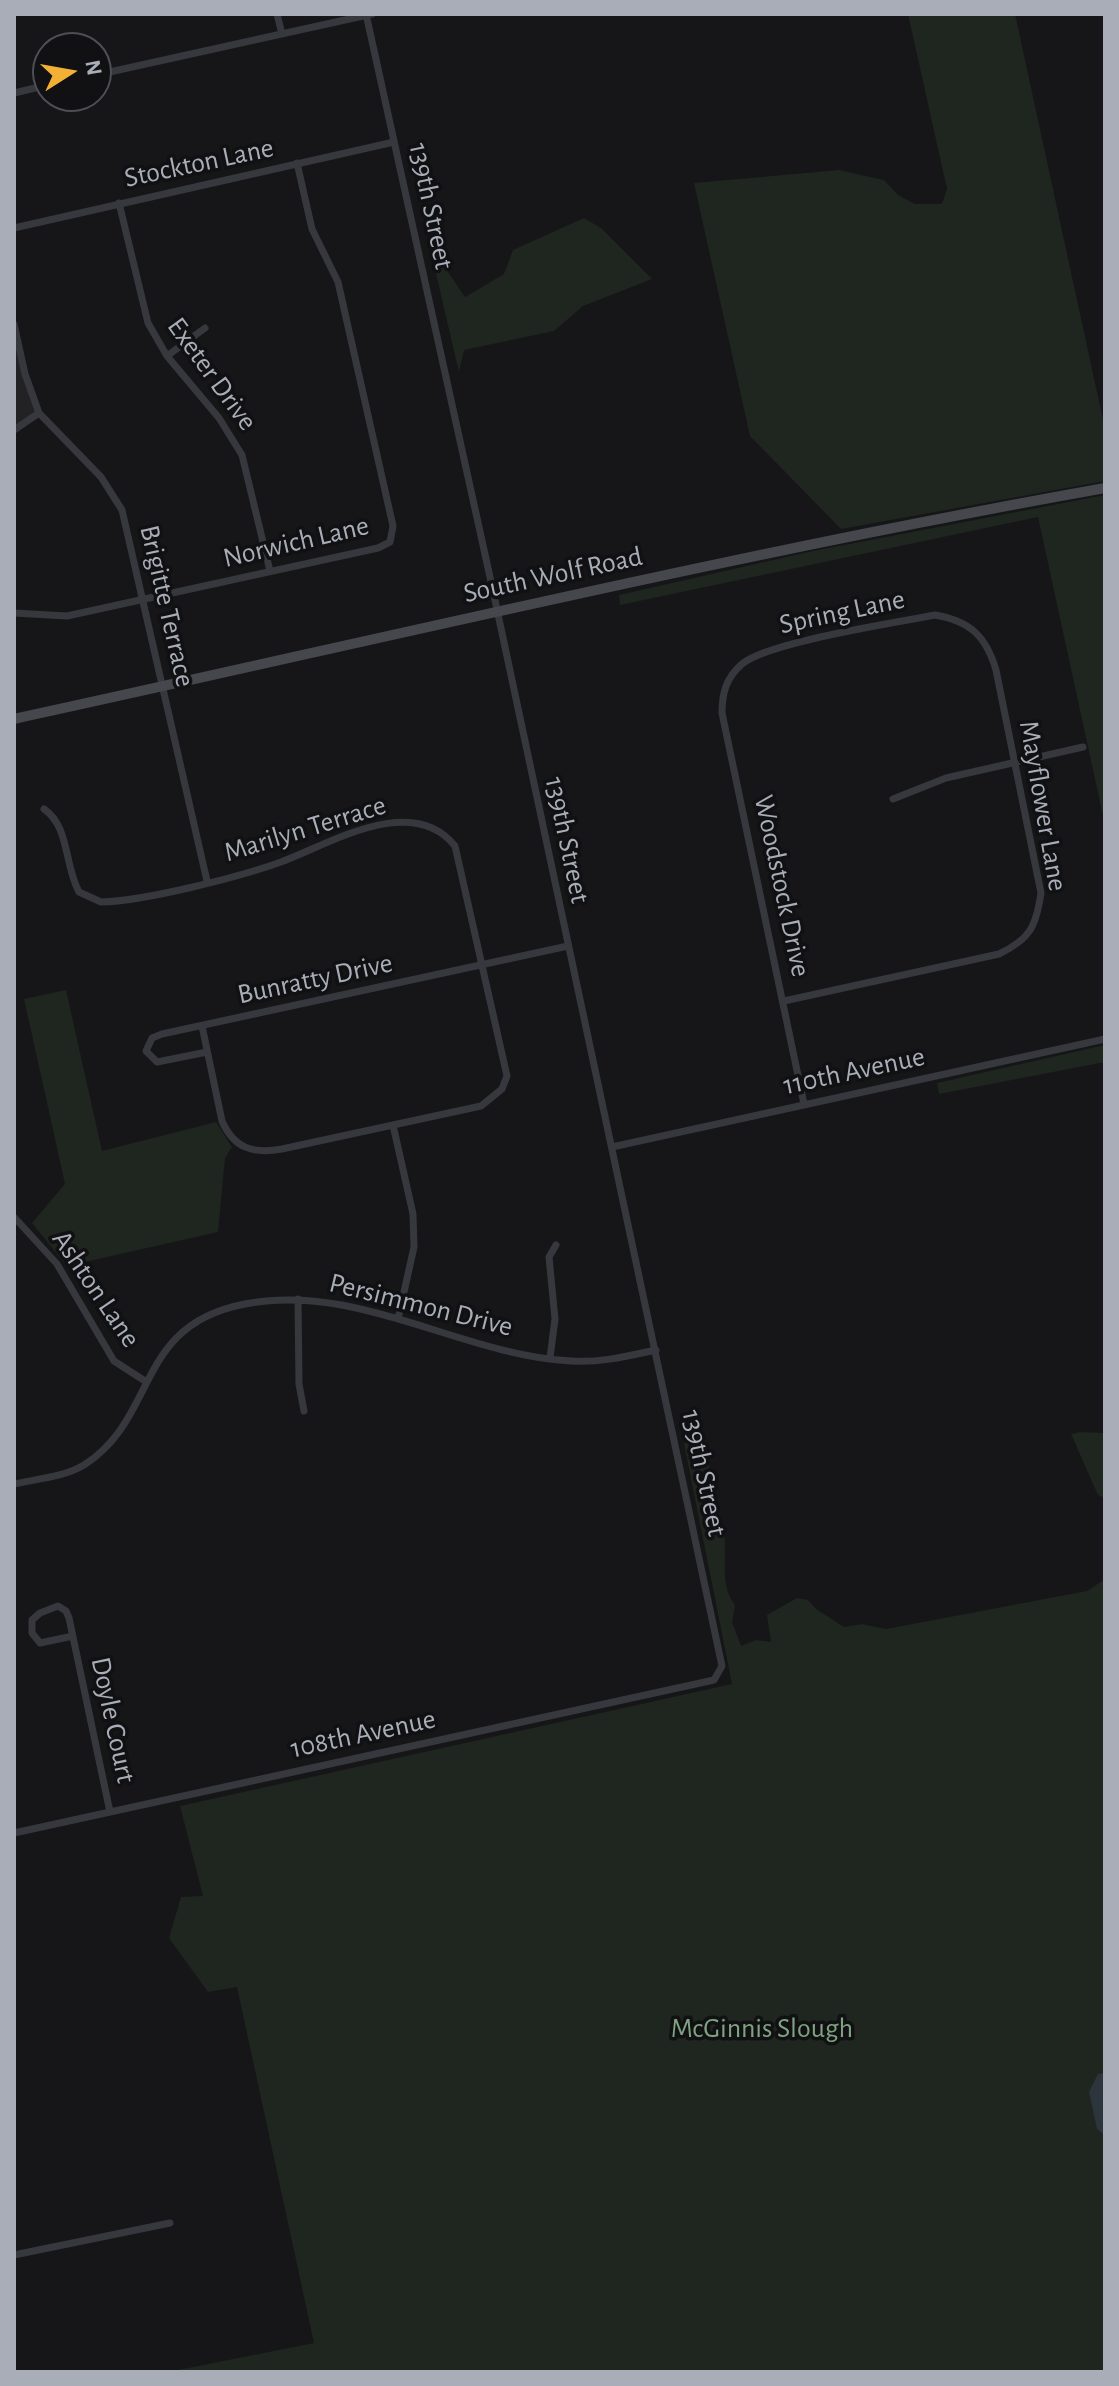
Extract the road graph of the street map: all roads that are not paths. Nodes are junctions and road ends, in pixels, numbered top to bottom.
1 (277, 14) edge
2 (368, 14) edge
3 (282, 34) junction
4 (112, 71) edge
5 (394, 142) junction
6 (297, 163) junction
7 (119, 203) junction
8 (14, 228) edge
9 (14, 324) edge
10 (205, 328) dead end
11 (167, 356) junction
12 (39, 413) junction
13 (14, 430) edge
14 (1105, 488) edge
15 (270, 571) junction
16 (144, 600) junction
17 (497, 611) junction
18 (14, 613) edge
19 (972, 626) joint
20 (729, 678) joint
21 (164, 686) junction
22 (14, 719) edge
23 (1083, 747) dead end
24 (1013, 762) junction
25 (893, 799) dead end
26 (44, 809) dead end
27 (207, 881) junction
28 (568, 946) junction
29 (483, 965) junction
30 (784, 1001) junction
31 (202, 1026) junction
32 (1105, 1039) edge
33 (207, 1052) junction
34 (804, 1104) junction
35 (393, 1125) junction
36 (612, 1147) junction
37 (14, 1217) edge
38 (556, 1245) dead end
39 (298, 1299) junction
40 (398, 1319) junction
41 (656, 1350) junction
42 (550, 1358) junction
43 (145, 1381) junction
44 (304, 1411) dead end
45 (14, 1484) edge
46 (73, 1636) junction
47 (720, 1675) joint
48 (110, 1812) junction
49 (14, 1833) edge
50 (170, 2223) dead end
51 (14, 2255) edge

1 - 3 street
2 - 3 street
2 - 5 street, 139th Street
3 - 4 street
5 - 6 street, Stockton Lane
5 - 17 street, 139th Street
6 - 7 street, Stockton Lane
6 - 15 street, Norwich Lane
7 - 8 street, Stockton Lane
7 - 11 street, Exeter Drive
9 - 12 street, Brigitte Terrace
10 - 11 street
11 - 15 street, Exeter Drive
12 - 13 street
12 - 16 street, Brigitte Terrace
14 - 17 main road, South Wolf Road
15 - 16 street, Norwich Lane
16 - 18 street, Norwich Lane
16 - 21 street, Brigitte Terrace
17 - 21 main road, South Wolf Road
17 - 28 street, 139th Street
19 - 20 street, Spring Lane
19 - 24 street, Mayflower Lane
20 - 30 street, Woodstock Drive
21 - 22 main road, South Wolf Road
21 - 27 street, Brigitte Terrace
23 - 24 street
24 - 25 street
24 - 30 street, Mayflower Lane
26 - 27 street, Marilyn Terrace
27 - 29 street, Marilyn Terrace
28 - 29 street, Bunratty Drive
28 - 36 street, 139th Street
29 - 31 street, Bunratty Drive
29 - 35 street, Marilyn Terrace
30 - 34 street, Woodstock Drive
31 - 33 street, Marilyn Terrace
31 - 33 street, Bunratty Drive
32 - 34 street, 110th Avenue
33 - 35 street, Marilyn Terrace
34 - 36 street, 110th Avenue
35 - 40 street
36 - 41 street, 139th Street
37 - 43 street, Ashton Lane
38 - 42 street
39 - 40 street, Persimmon Drive
39 - 43 street, Persimmon Drive
39 - 44 street
40 - 42 street, Persimmon Drive
41 - 42 street, Persimmon Drive
41 - 47 street, 139th Street
43 - 45 street, Persimmon Drive
46 - 46 street, Doyle Court
46 - 48 street, Doyle Court
47 - 48 street, 108th Avenue
48 - 49 street, 108th Avenue
50 - 51 street

